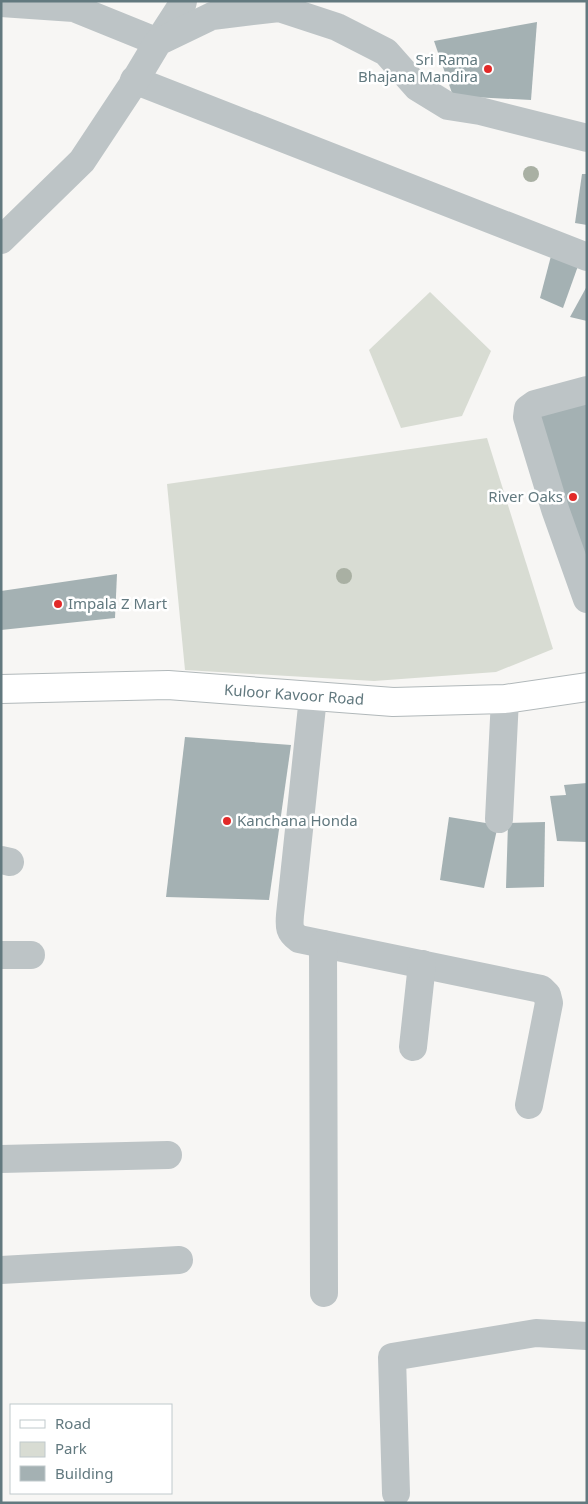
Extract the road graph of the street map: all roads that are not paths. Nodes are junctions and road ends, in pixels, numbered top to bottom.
1 (183, 1) edge
2 (1, 3) edge
3 (74, 5) edge
4 (158, 42) junction
5 (134, 80) junction
6 (587, 138) edge
7 (1, 240) edge
8 (587, 257) edge
9 (587, 390) edge
10 (587, 599) edge
11 (587, 687) edge
12 (1, 689) edge
13 (313, 696) junction
14 (505, 699) junction
15 (499, 819) dead end
16 (323, 944) junction
17 (1, 955) edge
18 (31, 955) dead end
19 (422, 964) junction
20 (413, 1046) dead end
21 (529, 1105) dead end
22 (168, 1155) dead end
23 (1, 1159) edge
24 (179, 1260) dead end
25 (1, 1270) edge
26 (324, 1293) dead end
27 (587, 1336) edge
28 (396, 1493) dead end

1 - 4 street
2 - 3 street
3 - 4 street
4 - 5 street
4 - 6 street
5 - 7 street
5 - 8 street
9 - 10 street
11 - 14 main road, Kuloor Kavoor Road
12 - 13 main road, Kuloor Kavoor Road
13 - 14 main road, Kuloor Kavoor Road
13 - 16 street
14 - 15 street
16 - 19 street
16 - 26 street
17 - 18 street
19 - 20 street
19 - 21 street
22 - 23 street
24 - 25 street
27 - 28 street

